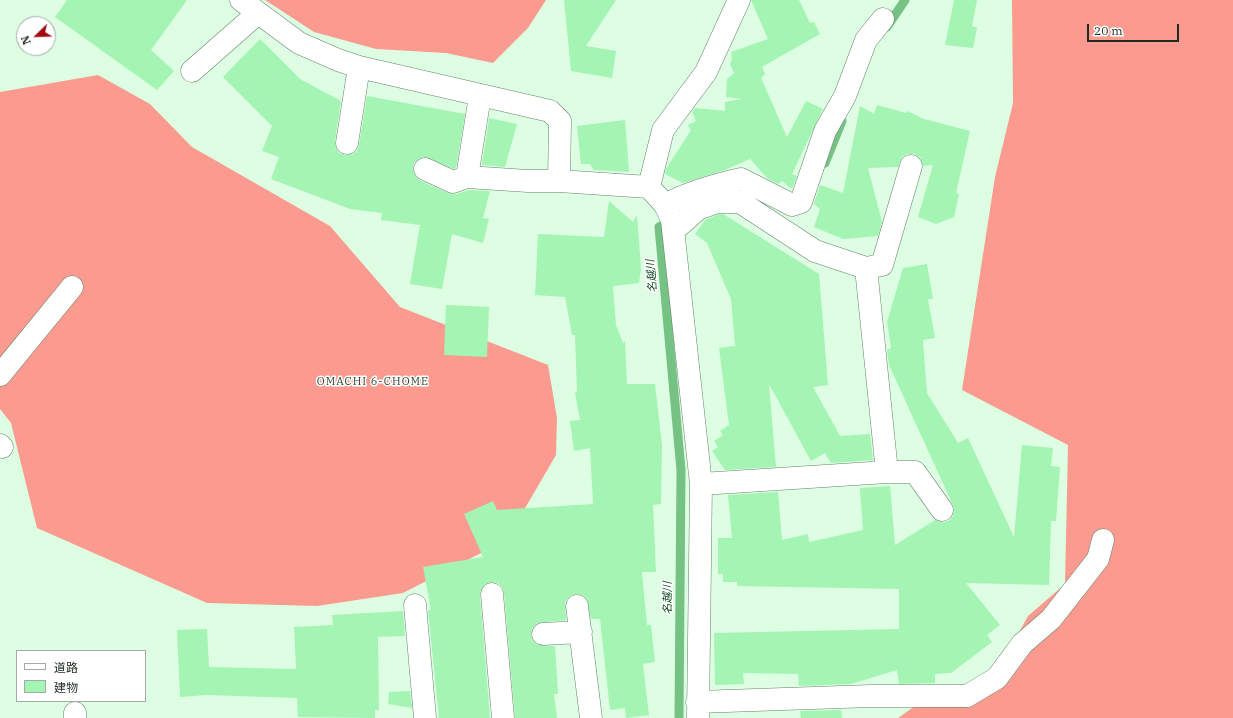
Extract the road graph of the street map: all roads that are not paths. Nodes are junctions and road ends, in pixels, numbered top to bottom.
1 (240, 0) edge
2 (739, 0) edge
3 (258, 13) junction
4 (883, 19) dead end
5 (358, 67) junction
6 (192, 71) dead end
7 (480, 96) junction
8 (347, 143) dead end
9 (911, 166) dead end
10 (424, 169) dead end
11 (467, 177) junction
12 (559, 181) junction
13 (649, 187) junction
14 (665, 204) junction
15 (674, 232) junction
16 (866, 268) junction
17 (72, 287) dead end
18 (0, 375) edge
19 (887, 472) junction
20 (701, 484) junction
21 (942, 510) dead end
22 (1103, 540) dead end
23 (492, 594) dead end
24 (415, 604) dead end
25 (578, 606) dead end
26 (581, 632) junction
27 (543, 634) dead end
28 (982, 676) dead end
29 (931, 696) junction
30 (697, 710) edge
31 (425, 718) edge
32 (503, 718) edge
33 (591, 718) edge

1 - 3 street
2 - 13 street
3 - 5 street
3 - 6 street
4 - 14 street
5 - 7 street
5 - 8 street
7 - 11 street
7 - 12 street
9 - 16 street
10 - 11 street
11 - 12 street
12 - 13 street
13 - 14 street
14 - 15 street
15 - 16 street
15 - 20 street
16 - 19 street
17 - 18 street
19 - 20 street
19 - 21 street
20 - 30 street
22 - 29 street
23 - 32 street
24 - 31 street
25 - 26 street
26 - 27 street
26 - 33 street
28 - 29 street
29 - 30 street

